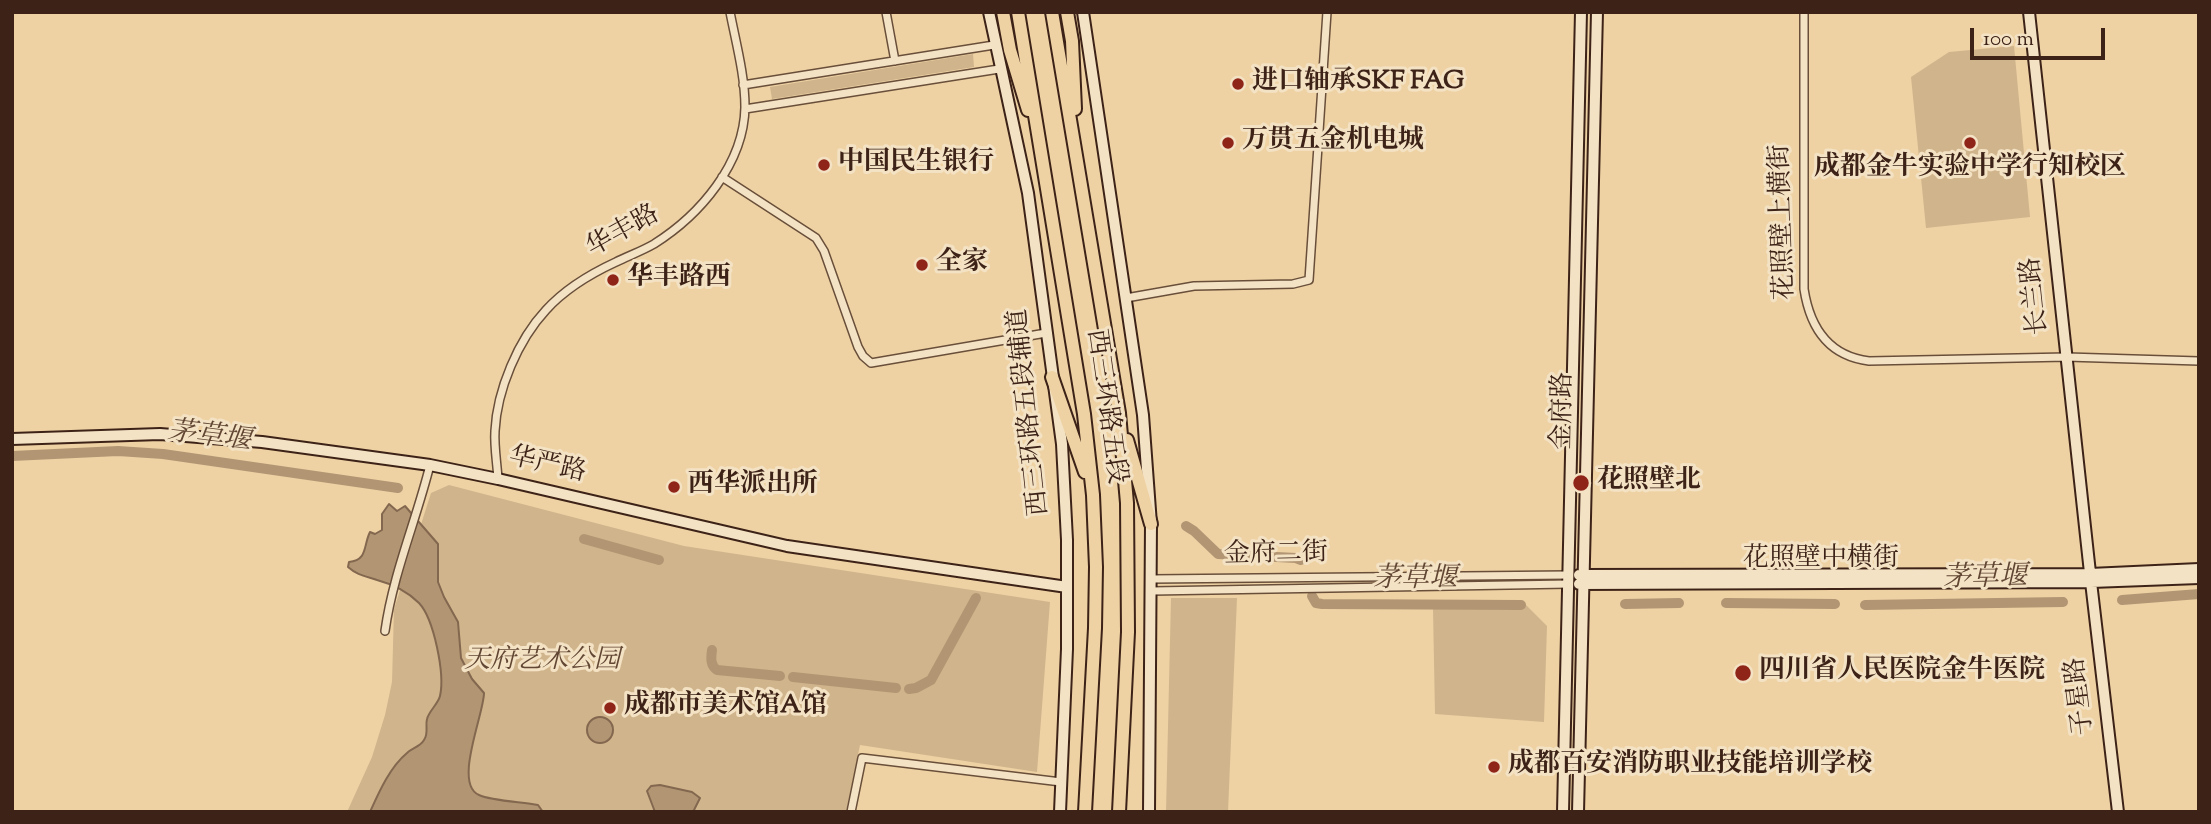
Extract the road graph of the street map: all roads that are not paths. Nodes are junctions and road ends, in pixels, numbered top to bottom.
1 (730, 12) edge
2 (886, 12) edge
3 (989, 12) edge
4 (1003, 12) edge
5 (1018, 12) edge
6 (1052, 12) edge
7 (1067, 12) edge
8 (1083, 12) edge
9 (1327, 12) edge
10 (1581, 12) edge
11 (1597, 12) edge
12 (1804, 12) edge
13 (2029, 12) edge
14 (994, 44) junction
15 (895, 61) junction
16 (999, 69) junction
17 (743, 86) junction
18 (745, 108) junction
19 (1077, 165) junction
20 (1044, 167) junction
21 (722, 177) junction
22 (1126, 298) junction
23 (1046, 334) junction
24 (2067, 357) junction
25 (2199, 360) edge
26 (1052, 377) junction
27 (1119, 413) junction
28 (12, 439) edge
29 (430, 465) junction
30 (498, 479) junction
31 (1093, 495) junction
32 (1151, 524) junction
33 (2199, 569) edge
34 (2090, 578) junction
35 (2199, 578) edge
36 (1583, 579) junction
37 (1569, 580) junction
38 (1152, 584) junction
39 (1067, 587) junction
40 (385, 631) dead end
41 (1061, 782) junction
42 (850, 812) edge
43 (1060, 812) edge
44 (1085, 812) edge
45 (1119, 812) edge
46 (1149, 812) edge
47 (1563, 812) edge
48 (1578, 812) edge
49 (2118, 812) edge

1 - 17 street, 华丰路
2 - 15 street
3 - 14 street, 西三环路五段辅道
4 - 20 highway
5 - 20 highway, 西三环路五段
6 - 19 highway, 西三环路五段
7 - 19 highway
8 - 22 street
9 - 22 street
10 - 37 street, 金府路
11 - 36 street, 金府路
12 - 24 street, 花照壁上横街
13 - 24 street, 长兰路
14 - 15 street
14 - 16 street, 西三环路五段辅道
15 - 17 street
16 - 18 street
16 - 23 street, 西三环路五段辅道
17 - 18 street, 华丰路
18 - 21 street, 华丰路
19 - 27 highway, 西三环路五段
20 - 31 highway, 西三环路五段
21 - 23 street
21 - 30 street, 华丰路
22 - 32 street
23 - 26 street, 西三环路五段辅道
24 - 25 street, 花照壁上横街
24 - 34 street, 长兰路
26 - 31 highway
26 - 39 street, 西三环路五段辅道
27 - 32 highway
27 - 45 highway, 西三环路五段
28 - 29 street, 华严路
29 - 30 street, 华严路
29 - 40 street
30 - 39 street, 华严路
31 - 44 highway, 西三环路五段
32 - 38 street
33 - 34 street, 花照壁中横街
34 - 35 street, 花照壁中横街
34 - 36 street, 花照壁中横街
34 - 49 street, 子星路
36 - 37 street, 花照壁中横街
36 - 48 street, 金府路
37 - 38 street, 金府二街
37 - 38 street, 金府二街
37 - 47 street, 金府路
38 - 46 street
39 - 41 street, 西三环路五段辅道
41 - 42 street
41 - 43 street, 西三环路五段辅道

